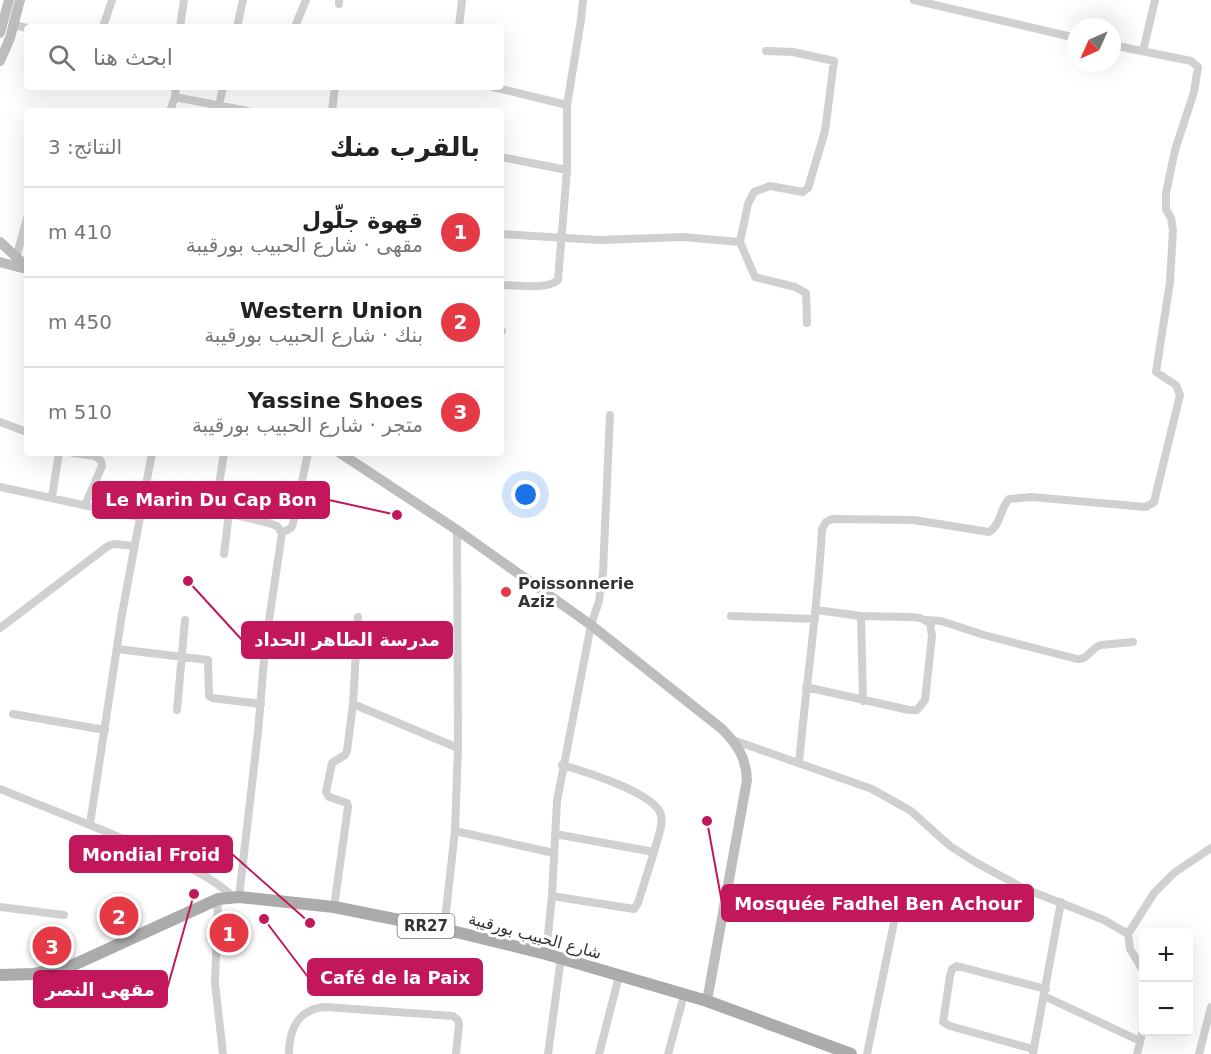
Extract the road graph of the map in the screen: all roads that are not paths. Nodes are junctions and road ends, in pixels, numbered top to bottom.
1 (9, 0) edge
2 (20, 0) edge
3 (112, 0) edge
4 (184, 0) edge
5 (243, 0) edge
6 (306, 0) edge
7 (462, 0) edge
8 (583, 0) edge
9 (914, 0) edge
10 (1155, 0) edge
11 (104, 24) edge
12 (180, 24) edge
13 (238, 24) edge
14 (296, 24) dead end
15 (459, 24) edge
16 (14, 25) junction
17 (24, 27) edge
18 (0, 33) edge
19 (1067, 36) edge
20 (1121, 47) edge
21 (766, 51) dead end
22 (1143, 51) junction
23 (0, 61) edge
24 (176, 90) edge
25 (222, 90) edge
26 (335, 90) edge
27 (504, 90) edge
28 (175, 97) junction
29 (567, 105) junction
30 (171, 108) edge
31 (218, 108) edge
32 (332, 108) edge
33 (504, 158) edge
34 (567, 170) junction
35 (24, 229) edge
36 (504, 234) edge
37 (562, 238) junction
38 (0, 242) edge
39 (740, 242) junction
40 (16, 258) junction
41 (0, 262) edge
42 (24, 265) edge
43 (24, 267) edge
44 (504, 285) edge
45 (807, 323) dead end
46 (610, 415) dead end
47 (0, 422) edge
48 (24, 431) edge
49 (59, 456) edge
50 (95, 456) edge
51 (151, 456) edge
52 (224, 456) edge
53 (307, 456) edge
54 (345, 456) edge
55 (0, 487) edge
56 (52, 497) junction
57 (143, 497) junction
58 (85, 505) junction
59 (215, 510) junction
60 (229, 513) junction
61 (139, 517) junction
62 (457, 530) junction
63 (282, 533) junction
64 (134, 546) junction
65 (224, 554) dead end
66 (816, 610) junction
67 (731, 616) dead end
68 (861, 616) junction
69 (358, 617) dead end
70 (815, 619) junction
71 (185, 620) dead end
72 (926, 620) junction
73 (591, 625) junction
74 (0, 628) edge
75 (1133, 642) dead end
76 (117, 649) junction
77 (181, 657) junction
78 (806, 687) junction
79 (863, 701) junction
80 (261, 704) junction
81 (353, 704) junction
82 (177, 710) dead end
83 (13, 714) dead end
84 (105, 730) junction
85 (733, 740) junction
86 (458, 748) junction
87 (799, 763) junction
88 (562, 765) junction
89 (0, 789) edge
90 (90, 824) junction
91 (455, 831) junction
92 (555, 834) junction
93 (1211, 848) edge
94 (654, 852) junction
95 (554, 853) junction
96 (236, 897) junction
97 (552, 897) junction
98 (899, 898) dead end
99 (218, 900) junction
100 (1061, 902) junction
101 (0, 907) edge
102 (334, 907) junction
103 (64, 915) dead end
104 (444, 929) junction
105 (1128, 934) junction
106 (546, 954) junction
107 (561, 958) junction
108 (1139, 965) edge
109 (0, 975) edge
110 (619, 976) junction
111 (1045, 992) junction
112 (684, 995) junction
113 (708, 1001) junction
114 (1211, 1007) edge
115 (1141, 1036) edge
116 (1140, 1041) junction
117 (829, 1049) edge
118 (1033, 1052) edge
119 (223, 1054) edge
120 (289, 1054) edge
121 (456, 1054) edge
122 (548, 1054) edge
123 (599, 1054) edge
124 (668, 1054) edge
125 (851, 1054) edge
126 (867, 1054) edge
127 (1137, 1054) edge
128 (1199, 1054) edge

1 - 18 street
2 - 16 street
3 - 11 street
4 - 12 street
5 - 13 street
6 - 14 street
7 - 15 street
8 - 29 street
9 - 19 street
10 - 22 street
16 - 17 street
16 - 23 street
20 - 22 street
21 - 39 street
22 - 66 street
24 - 28 street
25 - 31 street
26 - 32 street
27 - 29 street
28 - 30 street
28 - 31 street
29 - 34 street
33 - 34 street
34 - 37 street
35 - 40 street
36 - 37 street
37 - 39 street
37 - 44 street
38 - 40 street
39 - 45 street
40 - 42 street
41 - 43 street
46 - 73 street
47 - 48 street
49 - 56 street
50 - 58 street
51 - 57 street
52 - 59 street
53 - 63 street
54 - 62 street
55 - 56 street
56 - 58 street
57 - 59 street
57 - 61 street
58 - 61 street
59 - 60 street
60 - 63 street
60 - 65 street
61 - 64 street
62 - 73 street
62 - 86 street
63 - 80 street
64 - 74 street
64 - 76 street
66 - 68 street
66 - 70 street
67 - 70 street
68 - 72 street
68 - 79 street
69 - 81 street
70 - 78 street
71 - 77 street
72 - 75 street
72 - 79 street
73 - 85 street
73 - 88 street
76 - 77 street
76 - 84 street
77 - 80 street
77 - 82 street
78 - 79 street
78 - 87 street
80 - 96 street
81 - 86 street
81 - 102 street
83 - 84 street
84 - 90 street
85 - 87 street
85 - 113 street
86 - 91 street
87 - 100 street
88 - 92 street
88 - 94 street
89 - 90 street
90 - 96 street
91 - 95 street
91 - 104 street
92 - 94 street
92 - 95 street
93 - 105 street
94 - 97 street
95 - 97 street
96 - 99 main road, شارع الحبيب بورقيبة / RR27
96 - 102 main road, شارع الحبيب بورقيبة / RR27
97 - 106 street
98 - 126 street
99 - 109 main road, شارع الحبيب بورقيبة / RR27
99 - 119 street
100 - 105 street
100 - 111 street
101 - 103 street
102 - 104 main road, شارع الحبيب بورقيبة / RR27
104 - 106 main road, شارع الحبيب بورقيبة / RR27
105 - 108 street
106 - 107 main road, شارع الحبيب بورقيبة / RR27
107 - 110 main road, شارع الحبيب بورقيبة / RR27
107 - 122 street
110 - 112 main road, شارع الحبيب بورقيبة / RR27
110 - 123 street
111 - 116 street
111 - 118 street
111 - 118 street
112 - 113 main road, شارع الحبيب بورقيبة / RR27
112 - 124 street
113 - 117 main road, شارع الحبيب بورقيبة / RR27
114 - 128 street
115 - 116 street
116 - 127 street
117 - 125 main road, شارع الحبيب بورقيبة / RR27
120 - 121 street

